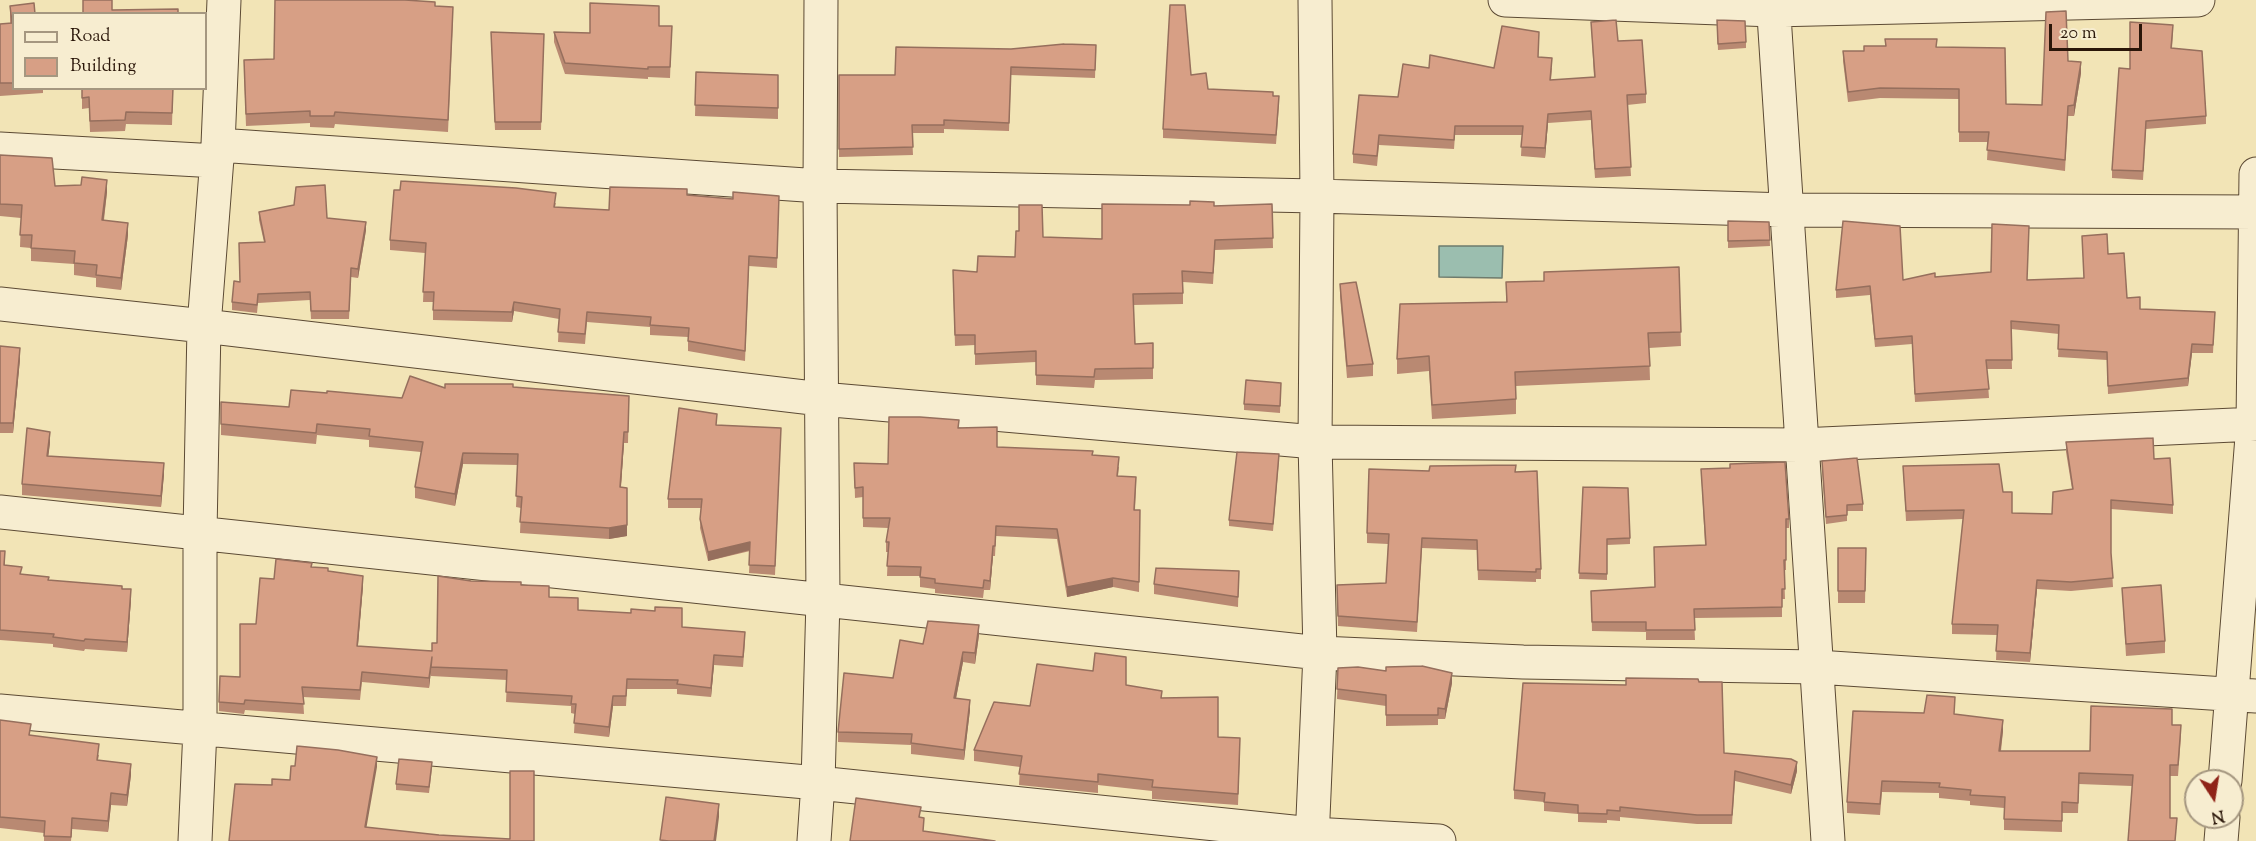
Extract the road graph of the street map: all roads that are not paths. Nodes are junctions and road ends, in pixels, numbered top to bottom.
1 (224, 0) edge
2 (821, 0) edge
3 (1315, 0) edge
4 (1505, 0) edge
5 (2198, 0) edge
6 (1773, 5) edge
7 (0, 149) edge
8 (218, 153) junction
9 (2256, 174) edge
10 (820, 186) junction
11 (1317, 196) junction
12 (1788, 210) junction
13 (2255, 212) edge
14 (0, 304) edge
15 (204, 326) junction
16 (821, 399) junction
17 (2254, 424) edge
18 (1315, 442) junction
19 (1801, 445) junction
20 (0, 512) edge
21 (200, 533) junction
22 (822, 599) junction
23 (1320, 653) junction
24 (1817, 667) junction
25 (2244, 695) edge
26 (0, 711) edge
27 (200, 729) junction
28 (2228, 769) edge
29 (818, 783) junction
30 (1312, 837) edge
31 (195, 841) edge
32 (814, 841) edge
33 (1439, 841) edge
34 (1828, 841) edge

1 - 8 street
2 - 10 street
3 - 11 street
4 - 6 street
5 - 6 street
6 - 12 street
7 - 8 street
8 - 10 street
8 - 15 street
9 - 13 street
10 - 11 street
10 - 16 street
11 - 12 street
11 - 18 street
12 - 13 street
12 - 19 street
13 - 17 street
14 - 15 street
15 - 16 street
15 - 21 street
16 - 18 street
16 - 22 street
17 - 19 street
17 - 25 street
18 - 19 street
18 - 23 street
19 - 24 street
20 - 21 street
21 - 22 street
21 - 27 street
22 - 23 street
22 - 29 street
23 - 24 street
23 - 30 street
24 - 25 street
24 - 34 street
25 - 28 street
26 - 27 street
27 - 29 street
27 - 31 street
29 - 30 street
29 - 32 street
30 - 33 street

